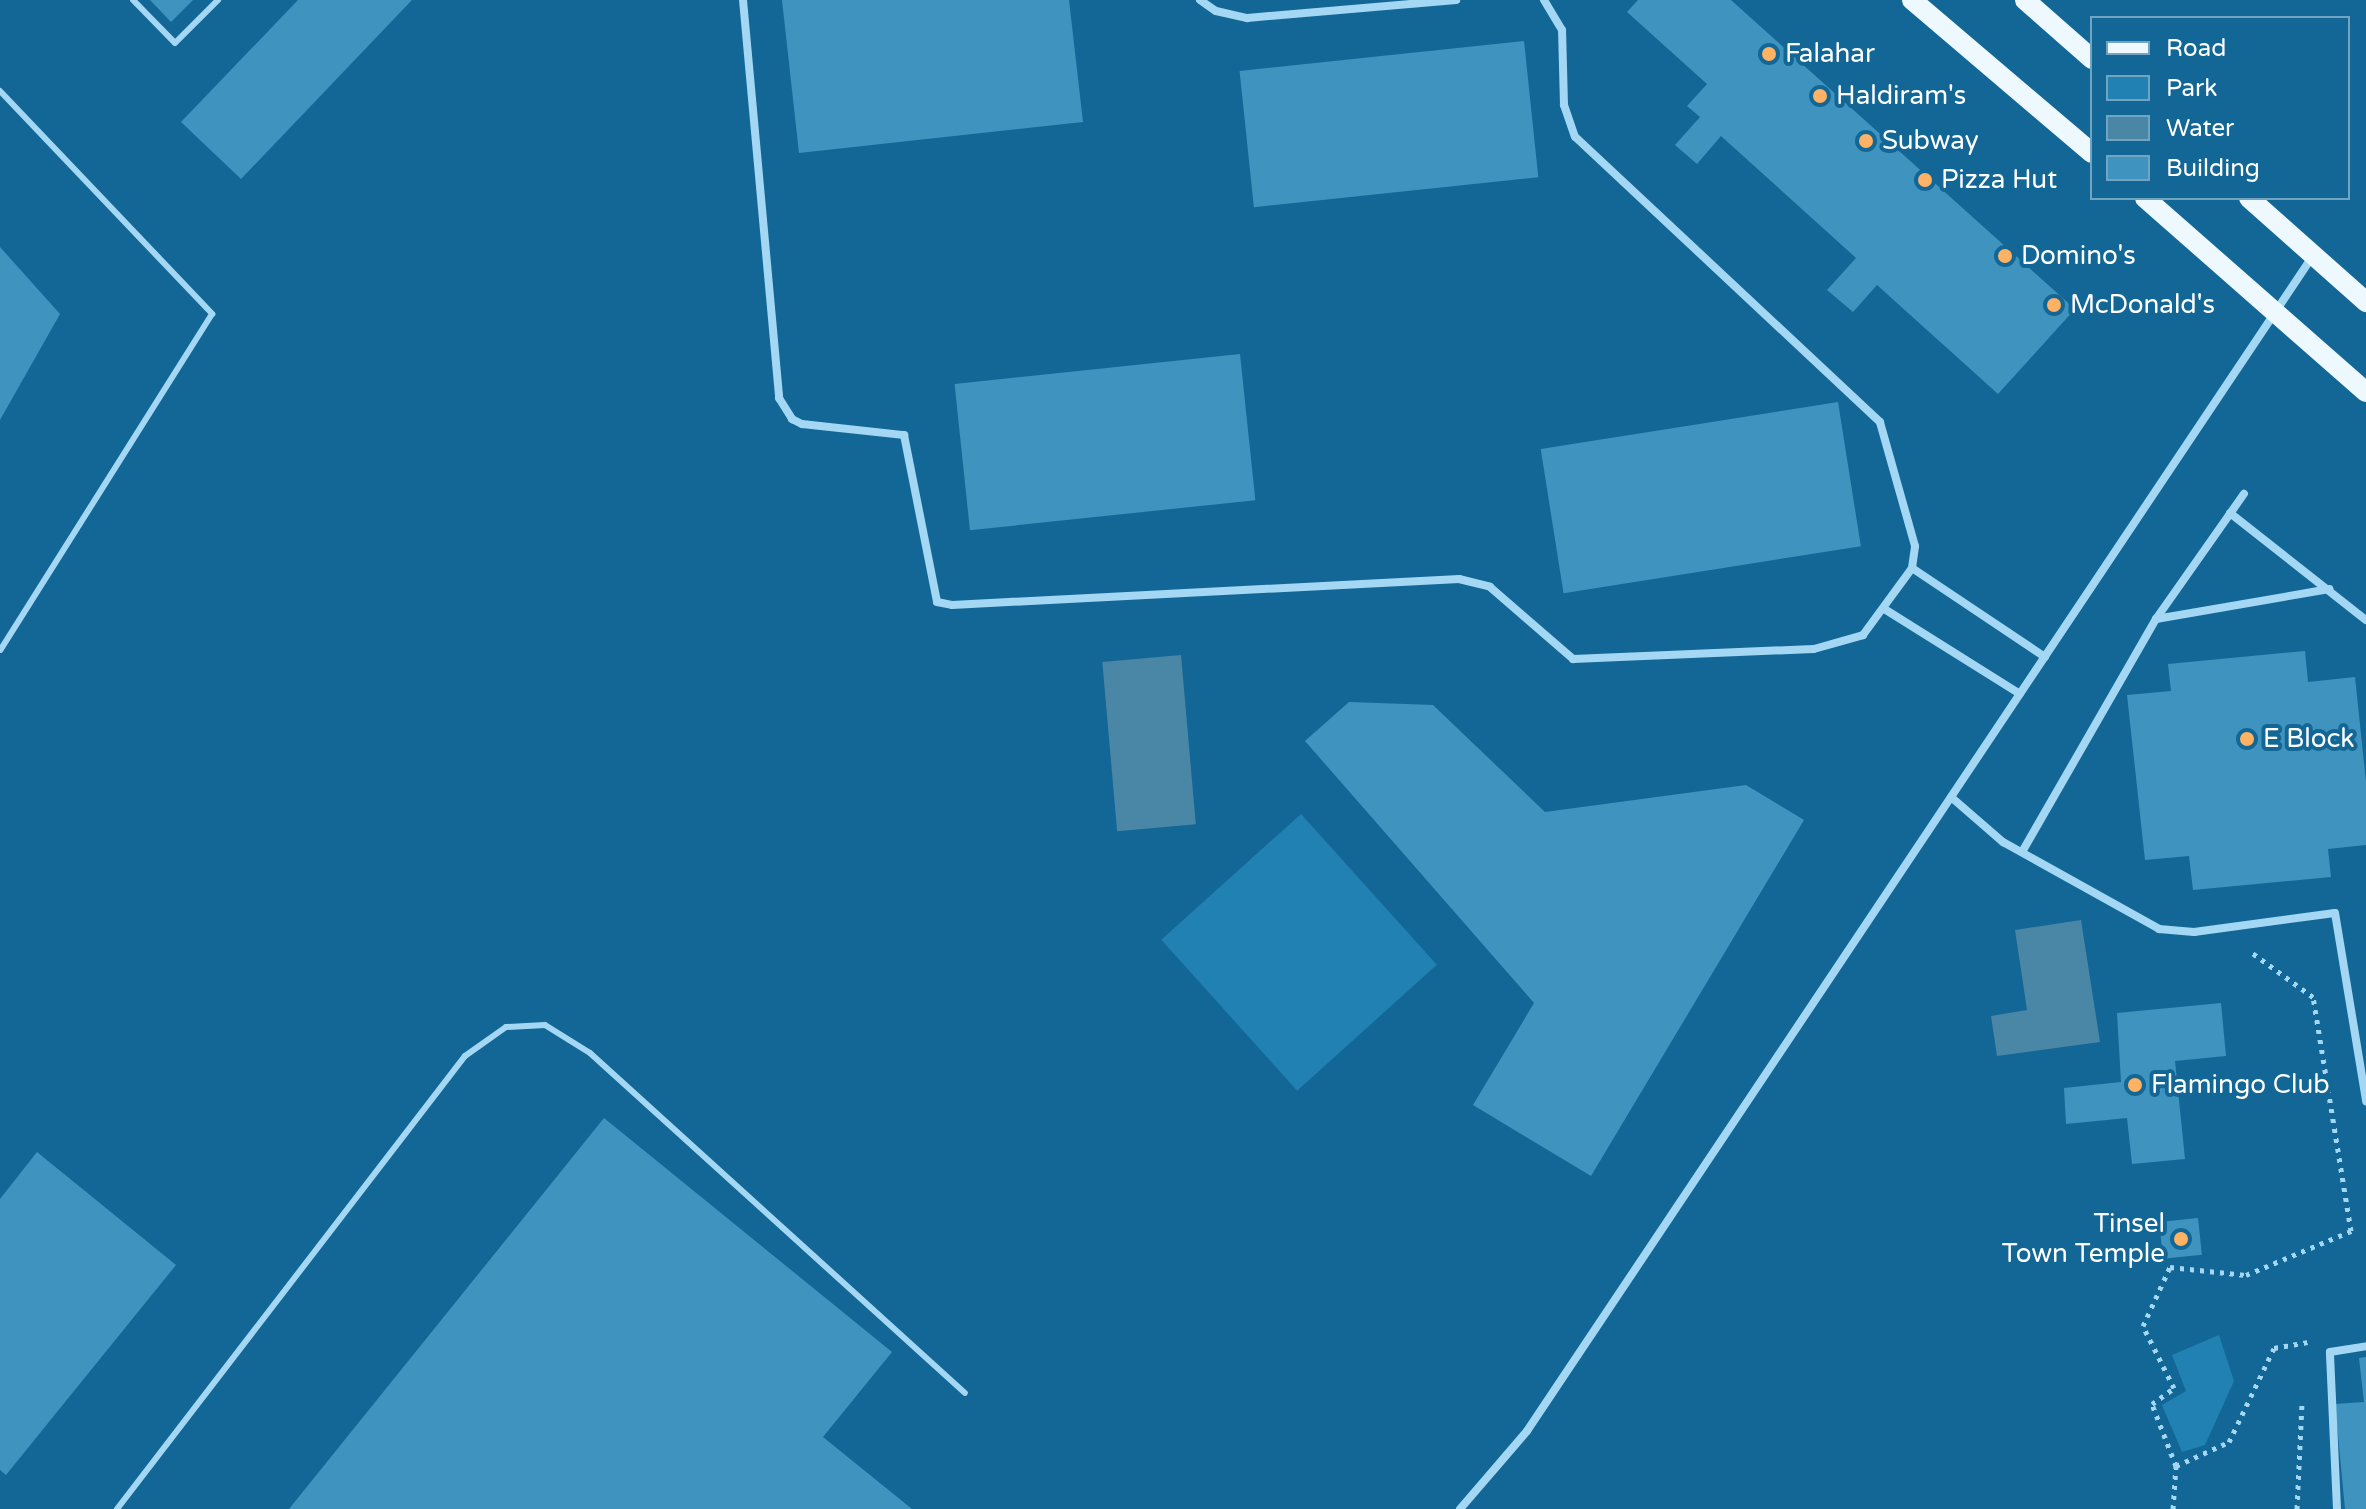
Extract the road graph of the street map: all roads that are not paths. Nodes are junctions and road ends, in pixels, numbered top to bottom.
1 (133, 0) edge
2 (218, 0) edge
3 (743, 0) edge
4 (1200, 0) edge
5 (1456, 0) edge
6 (1544, 0) edge
7 (1912, 0) edge
8 (2025, 0) edge
9 (2090, 57) edge
10 (0, 91) edge
11 (2090, 151) edge
12 (2147, 200) edge
13 (2251, 200) edge
14 (2313, 255) junction
15 (2366, 302) edge
16 (2276, 313) junction
17 (2366, 392) edge
18 (2244, 494) dead end
19 (2230, 513) junction
20 (1912, 568) junction
21 (2329, 589) junction
22 (1886, 610) junction
23 (2156, 619) junction
24 (2366, 620) edge
25 (0, 650) edge
26 (2045, 657) junction
27 (2020, 694) junction
28 (1951, 797) junction
29 (2022, 852) junction
30 (2366, 1101) edge
31 (2366, 1346) edge
32 (965, 1393) dead end
33 (117, 1509) edge
34 (1460, 1509) edge
35 (2337, 1509) edge

1 - 2 lane
3 - 22 street
4 - 5 street
6 - 20 street
7 - 11 main road
8 - 9 main road
10 - 25 lane
12 - 16 main road
13 - 14 main road
14 - 15 main road
14 - 16 street
16 - 17 main road
16 - 26 street
18 - 19 street
19 - 21 street
19 - 23 street
20 - 22 street
20 - 26 street
21 - 23 street
21 - 24 street
22 - 27 street
23 - 29 street
26 - 27 street
27 - 28 street
28 - 29 street
28 - 34 street
29 - 30 street
31 - 35 street
32 - 33 lane

